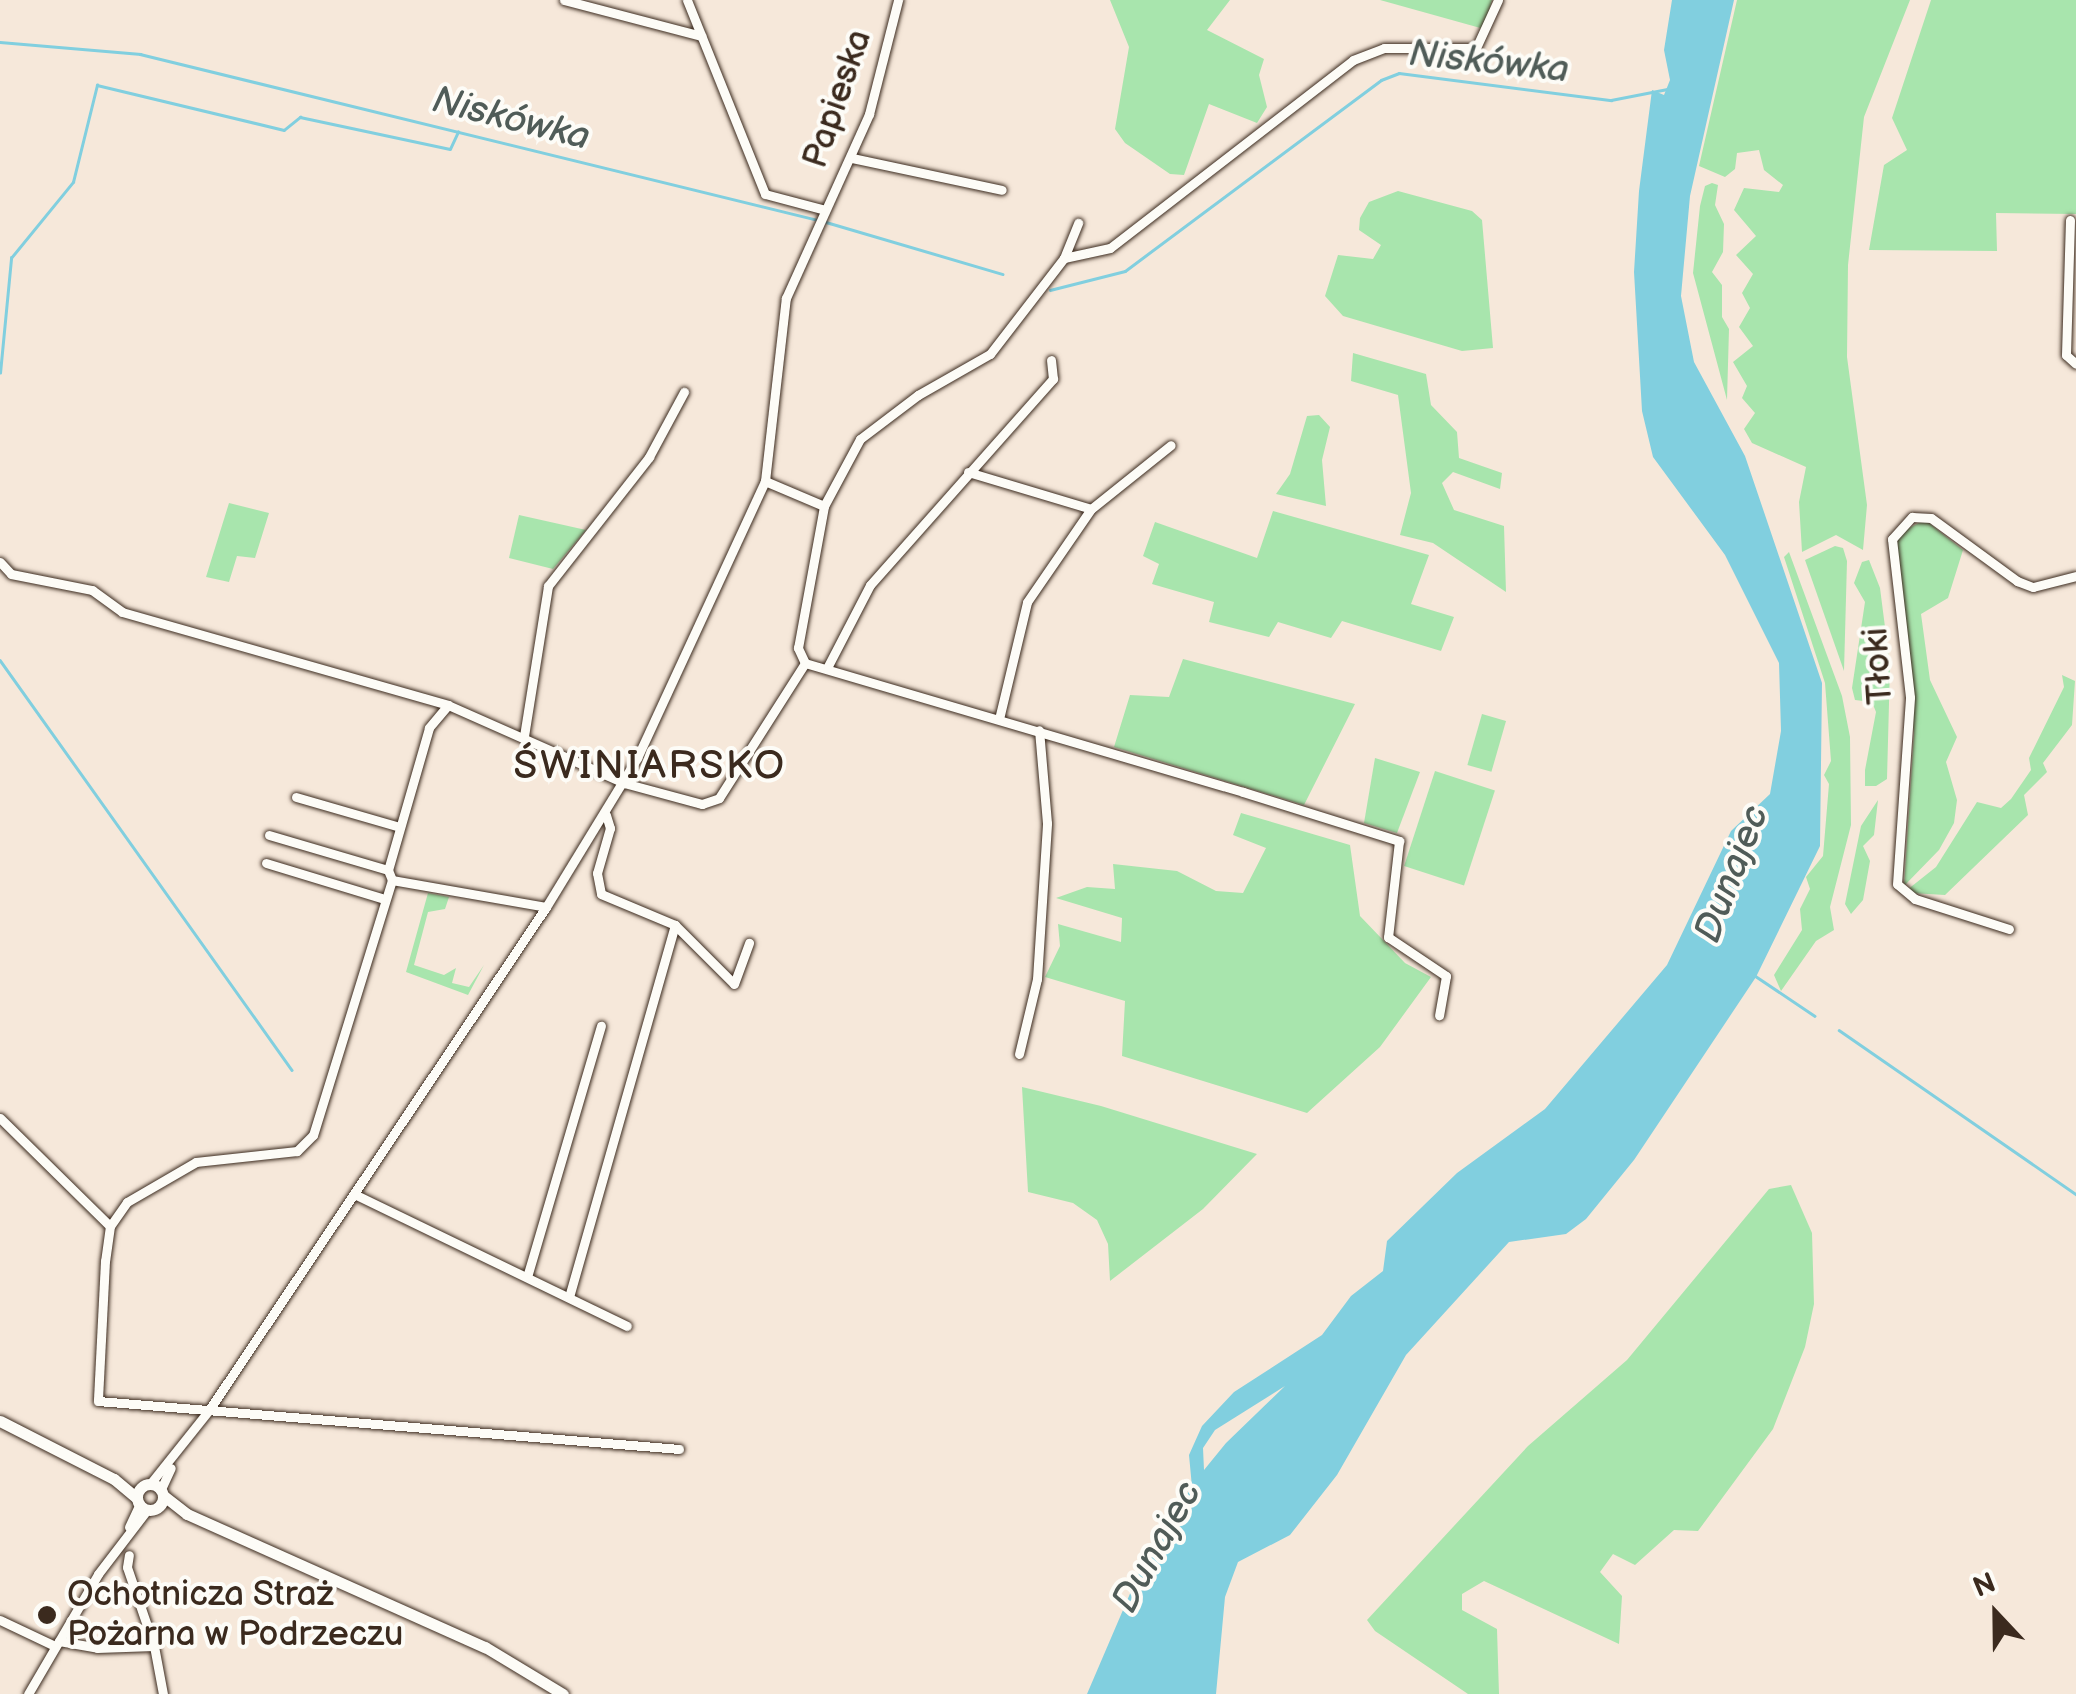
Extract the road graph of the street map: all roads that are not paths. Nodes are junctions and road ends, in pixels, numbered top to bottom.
1 (564, 0) edge
2 (687, 0) edge
3 (898, 0) edge
4 (1498, 0) edge
5 (702, 36) junction
6 (852, 158) junction
7 (1002, 190) dead end
8 (824, 211) junction
9 (2070, 220) dead end
10 (1078, 223) dead end
11 (1064, 258) junction
12 (1051, 360) dead end
13 (2076, 364) edge
14 (684, 392) dead end
15 (1171, 445) dead end
16 (968, 472) junction
17 (765, 481) junction
18 (824, 506) junction
19 (1091, 509) junction
20 (0, 562) edge
21 (2076, 576) edge
22 (805, 663) junction
23 (828, 666) junction
24 (448, 706) junction
25 (999, 719) junction
26 (1039, 730) junction
27 (524, 736) junction
28 (624, 783) junction
29 (296, 797) dead end
30 (606, 815) junction
31 (400, 827) junction
32 (268, 834) dead end
33 (266, 863) dead end
34 (390, 875) junction
35 (381, 898) junction
36 (546, 907) junction
37 (675, 924) junction
38 (2009, 929) dead end
39 (749, 943) dead end
40 (1440, 1015) dead end
41 (601, 1026) dead end
42 (1019, 1054) dead end
43 (0, 1118) edge
44 (354, 1194) junction
45 (110, 1226) junction
46 (528, 1278) junction
47 (569, 1298) junction
48 (627, 1326) dead end
49 (209, 1410) junction
50 (0, 1421) edge
51 (679, 1448) dead end
52 (150, 1497) junction
53 (129, 1556) dead end
54 (0, 1620) edge
55 (57, 1643) junction
56 (154, 1646) junction
57 (28, 1694) edge
58 (163, 1694) edge
59 (563, 1694) edge

1 - 5 street
2 - 5 street
3 - 6 street, Papieska
4 - 11 street
5 - 8 street
6 - 7 street
6 - 8 street, Papieska
8 - 17 street, Papieska
9 - 13 street
10 - 11 street
11 - 18 street
12 - 16 street
14 - 27 street
15 - 19 street
16 - 19 street
16 - 23 street
17 - 18 street
17 - 28 street, Papieska
18 - 22 street
19 - 25 street
20 - 24 street
21 - 38 street, Tłoki
22 - 23 street
22 - 28 street
23 - 25 street
24 - 27 street
24 - 31 street
25 - 26 street
26 - 40 street
26 - 42 street
27 - 28 street
28 - 30 street, Papieska
29 - 31 street
30 - 36 street, Papieska
30 - 37 street
31 - 34 street
32 - 34 street
33 - 35 street
34 - 35 street
34 - 36 street
35 - 45 street
36 - 44 street, Papieska
37 - 39 street
37 - 47 street
41 - 46 street
43 - 45 street
44 - 46 street
44 - 49 street, Papieska
45 - 49 street
46 - 47 street
47 - 48 street
49 - 51 street
49 - 52 street, Papieska
50 - 52 main road
52 - 55 street, Papieska
52 - 59 main road
53 - 56 street
54 - 55 street
55 - 56 street
55 - 57 street, Papieska
56 - 58 street

